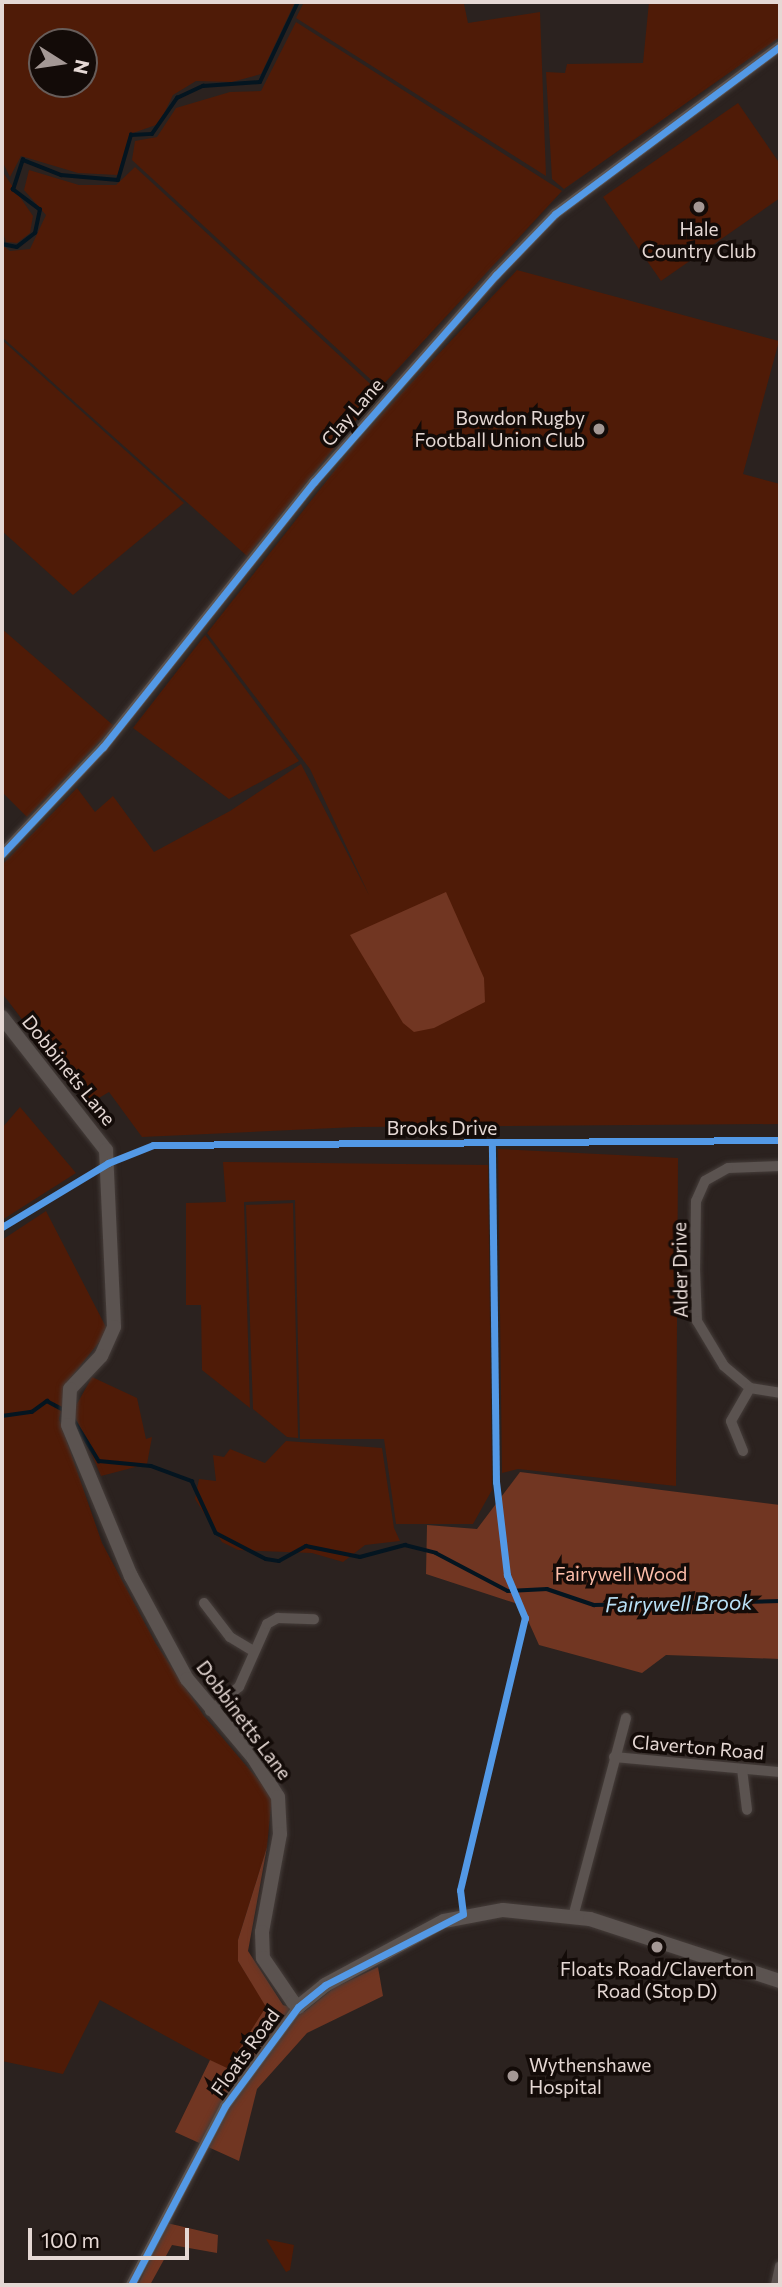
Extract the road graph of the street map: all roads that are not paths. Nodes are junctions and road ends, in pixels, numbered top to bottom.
1 (780, 46) edge
2 (2, 853) edge
3 (2, 1017) edge
4 (780, 1166) edge
5 (750, 1388) junction
6 (780, 1393) edge
7 (68, 1425) joint
8 (727, 1450) dead end
9 (204, 1603) dead end
10 (314, 1619) dead end
11 (253, 1651) junction
12 (211, 1711) junction
13 (626, 1718) dead end
14 (614, 1758) junction
15 (742, 1769) junction
16 (780, 1772) edge
17 (747, 1810) dead end
18 (573, 1917) junction
19 (780, 1981) edge
20 (298, 2007) junction
21 (780, 2266) edge
22 (131, 2285) edge
23 (776, 2285) edge

1 - 2 street, Clay Lane
3 - 7 street, Dobbinets Lane
4 - 5 street, Alder Drive
5 - 6 street
5 - 8 street
7 - 12 street, Dobbinetts Lane
9 - 11 street
10 - 11 street
11 - 12 street
12 - 20 street, Dobbinetts Lane
13 - 14 street, Claverton Road
14 - 15 street, Claverton Road
14 - 18 street, Claverton Road
15 - 16 street, Claverton Road
15 - 17 street
18 - 19 street, Floats Road
18 - 20 street, Floats Road
20 - 22 street, Floats Road
21 - 23 street

